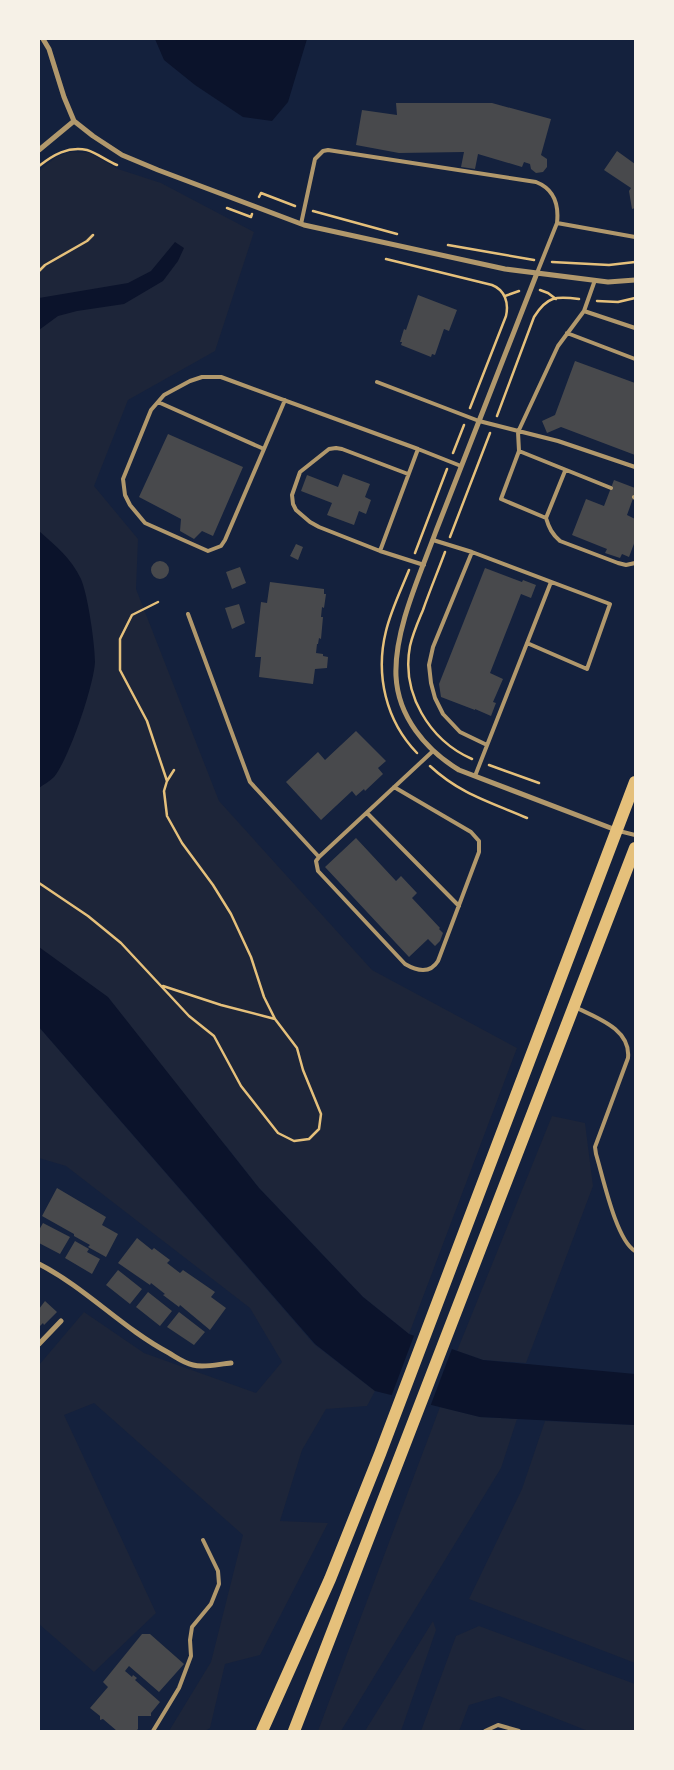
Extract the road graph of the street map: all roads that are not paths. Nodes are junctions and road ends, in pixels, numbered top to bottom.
1 (43, 39) edge
2 (74, 121) junction
3 (39, 150) edge
4 (557, 223) junction
5 (301, 224) junction
6 (635, 237) edge
7 (537, 273) junction
8 (596, 280) junction
9 (635, 280) edge
10 (584, 310) junction
11 (635, 328) edge
12 (567, 333) junction
13 (635, 359) edge
14 (377, 382) dead end
15 (285, 400) junction
16 (158, 402) junction
17 (479, 421) junction
18 (518, 432) junction
19 (264, 449) junction
20 (418, 449) junction
21 (519, 451) junction
22 (461, 466) junction
23 (635, 467) edge
24 (565, 470) junction
25 (408, 474) junction
26 (611, 488) dead end
27 (546, 518) junction
28 (433, 540) junction
29 (380, 551) junction
30 (472, 552) junction
31 (635, 563) edge
32 (424, 565) junction
33 (551, 582) junction
34 (188, 614) dead end
35 (527, 643) junction
36 (487, 745) junction
37 (433, 752) junction
38 (474, 776) junction
39 (635, 782) edge
40 (394, 787) junction
41 (367, 813) junction
42 (617, 830) junction
43 (635, 835) edge
44 (635, 848) edge
45 (319, 857) junction
46 (459, 906) junction
47 (574, 1006) junction
48 (635, 1251) edge
49 (39, 1264) edge
50 (61, 1321) dead end
51 (39, 1344) edge
52 (231, 1363) dead end
53 (204, 1540) dead end
54 (153, 1731) edge
55 (262, 1731) edge
56 (294, 1731) edge
57 (485, 1731) edge
58 (519, 1731) edge

1 - 2 street
2 - 3 street
2 - 5 street
4 - 5 lane
4 - 6 lane
4 - 7 lane
5 - 7 street
7 - 8 street
7 - 17 street
8 - 9 street
8 - 10 lane
10 - 11 lane
10 - 12 lane
12 - 13 lane
12 - 18 lane
14 - 17 lane
15 - 16 lane
15 - 19 lane
15 - 20 lane
16 - 19 lane
16 - 19 lane
17 - 18 lane
17 - 22 street
18 - 21 lane
18 - 23 lane
20 - 22 lane
20 - 25 lane
21 - 24 lane
21 - 27 lane
22 - 28 street
24 - 26 lane
24 - 27 lane
25 - 29 lane
25 - 29 lane
27 - 31 lane
28 - 30 lane
28 - 32 street
29 - 32 lane
30 - 33 lane
30 - 36 lane
32 - 37 street
33 - 35 lane
33 - 35 lane
34 - 45 lane
35 - 36 lane
36 - 38 lane
37 - 38 street
37 - 40 lane
38 - 42 street
39 - 42 main road
40 - 41 lane
40 - 46 lane
41 - 45 lane
41 - 46 lane
42 - 43 lane
42 - 55 main road
44 - 47 main road
45 - 46 lane
47 - 48 lane
47 - 56 main road
49 - 52 street
50 - 51 street
53 - 54 lane
57 - 58 lane

